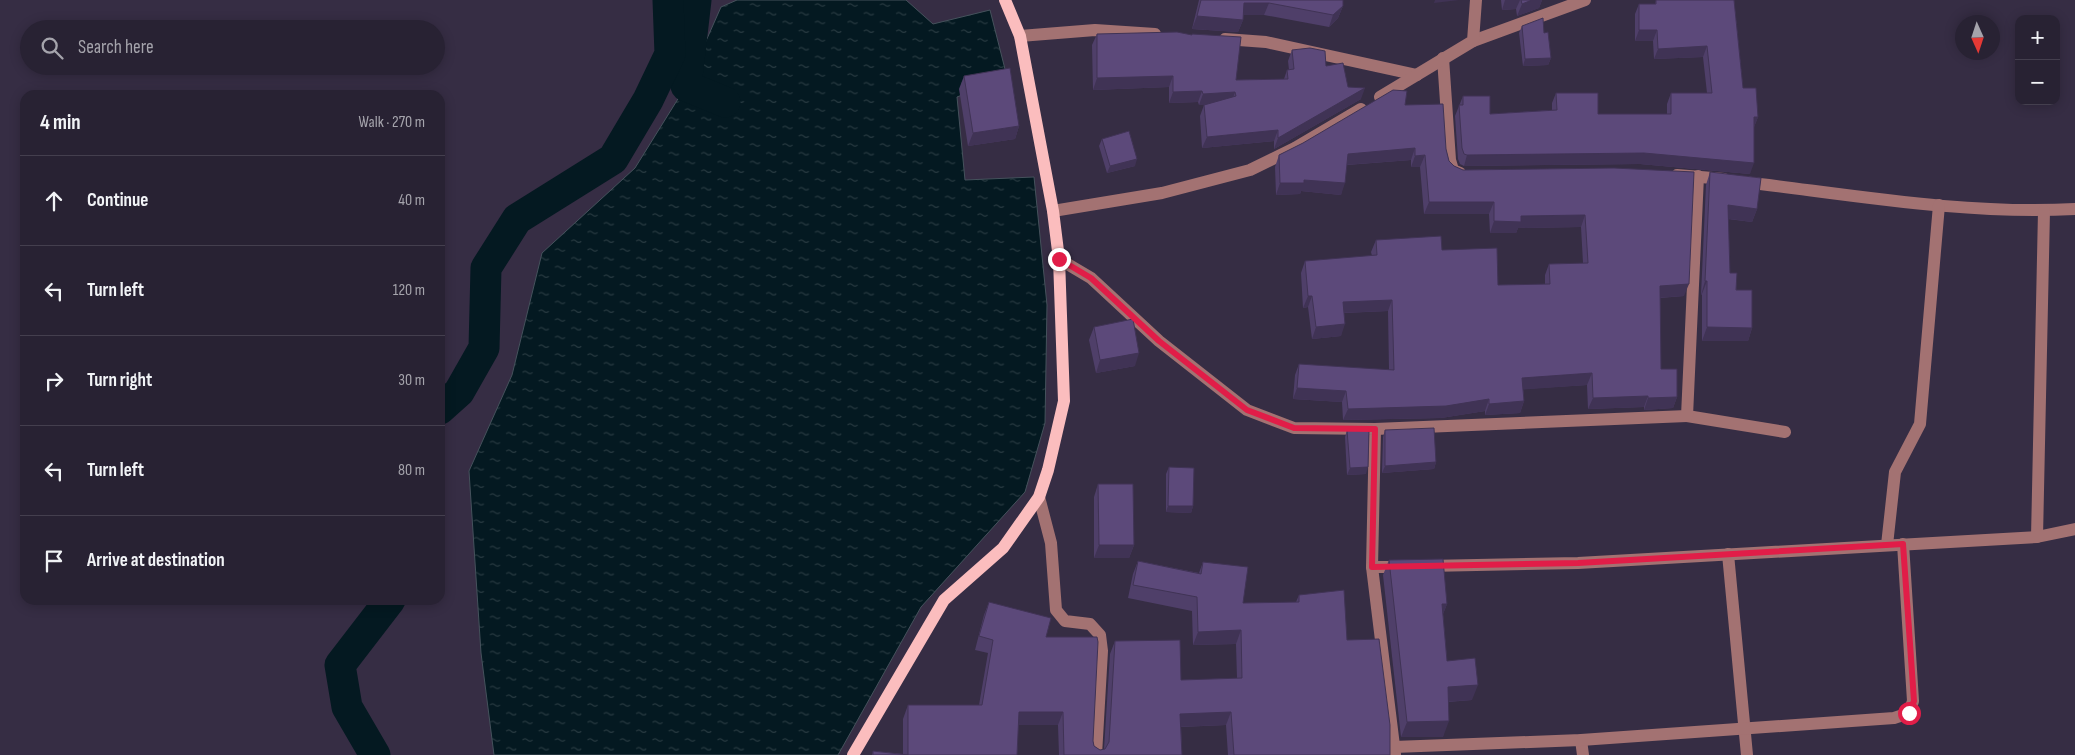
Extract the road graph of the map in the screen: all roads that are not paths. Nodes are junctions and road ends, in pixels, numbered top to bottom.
1 (1005, 0) edge
2 (1476, 0) edge
3 (1585, 0) edge
4 (1020, 36) junction
5 (1171, 36) edge
6 (1209, 38) edge
7 (1473, 40) junction
8 (1443, 58) junction
9 (1417, 75) junction
10 (1472, 174) edge
11 (1668, 174) edge
12 (1698, 176) junction
13 (1939, 205) junction
14 (2075, 209) edge
15 (1053, 211) junction
16 (2044, 211) junction
17 (1059, 259) junction
18 (1687, 416) junction
19 (1375, 429) junction
20 (1785, 432) dead end
21 (1039, 497) junction
22 (2075, 529) edge
23 (2037, 536) junction
24 (1903, 544) junction
25 (1887, 545) junction
26 (1728, 554) junction
27 (1372, 567) junction
28 (1745, 729) junction
29 (1581, 740) junction
30 (1394, 751) edge
31 (853, 755) edge
32 (1096, 755) edge
33 (1583, 755) edge
34 (1748, 755) edge

1 - 4 main road
2 - 7 street
3 - 7 street
4 - 5 street
4 - 15 main road
6 - 9 street
7 - 8 street
8 - 9 street
8 - 10 street
9 - 15 street
11 - 12 street
12 - 13 street
12 - 18 street
13 - 16 street
13 - 25 street
14 - 16 street
15 - 17 main road
16 - 23 street
17 - 19 street
17 - 21 main road
18 - 19 street
18 - 20 street
19 - 27 street
21 - 31 main road
21 - 32 street
22 - 23 street
23 - 24 street
24 - 25 street
24 - 28 street
25 - 26 street
26 - 27 street
26 - 28 street
27 - 30 street
28 - 29 street
28 - 34 street
29 - 30 street
29 - 33 street

